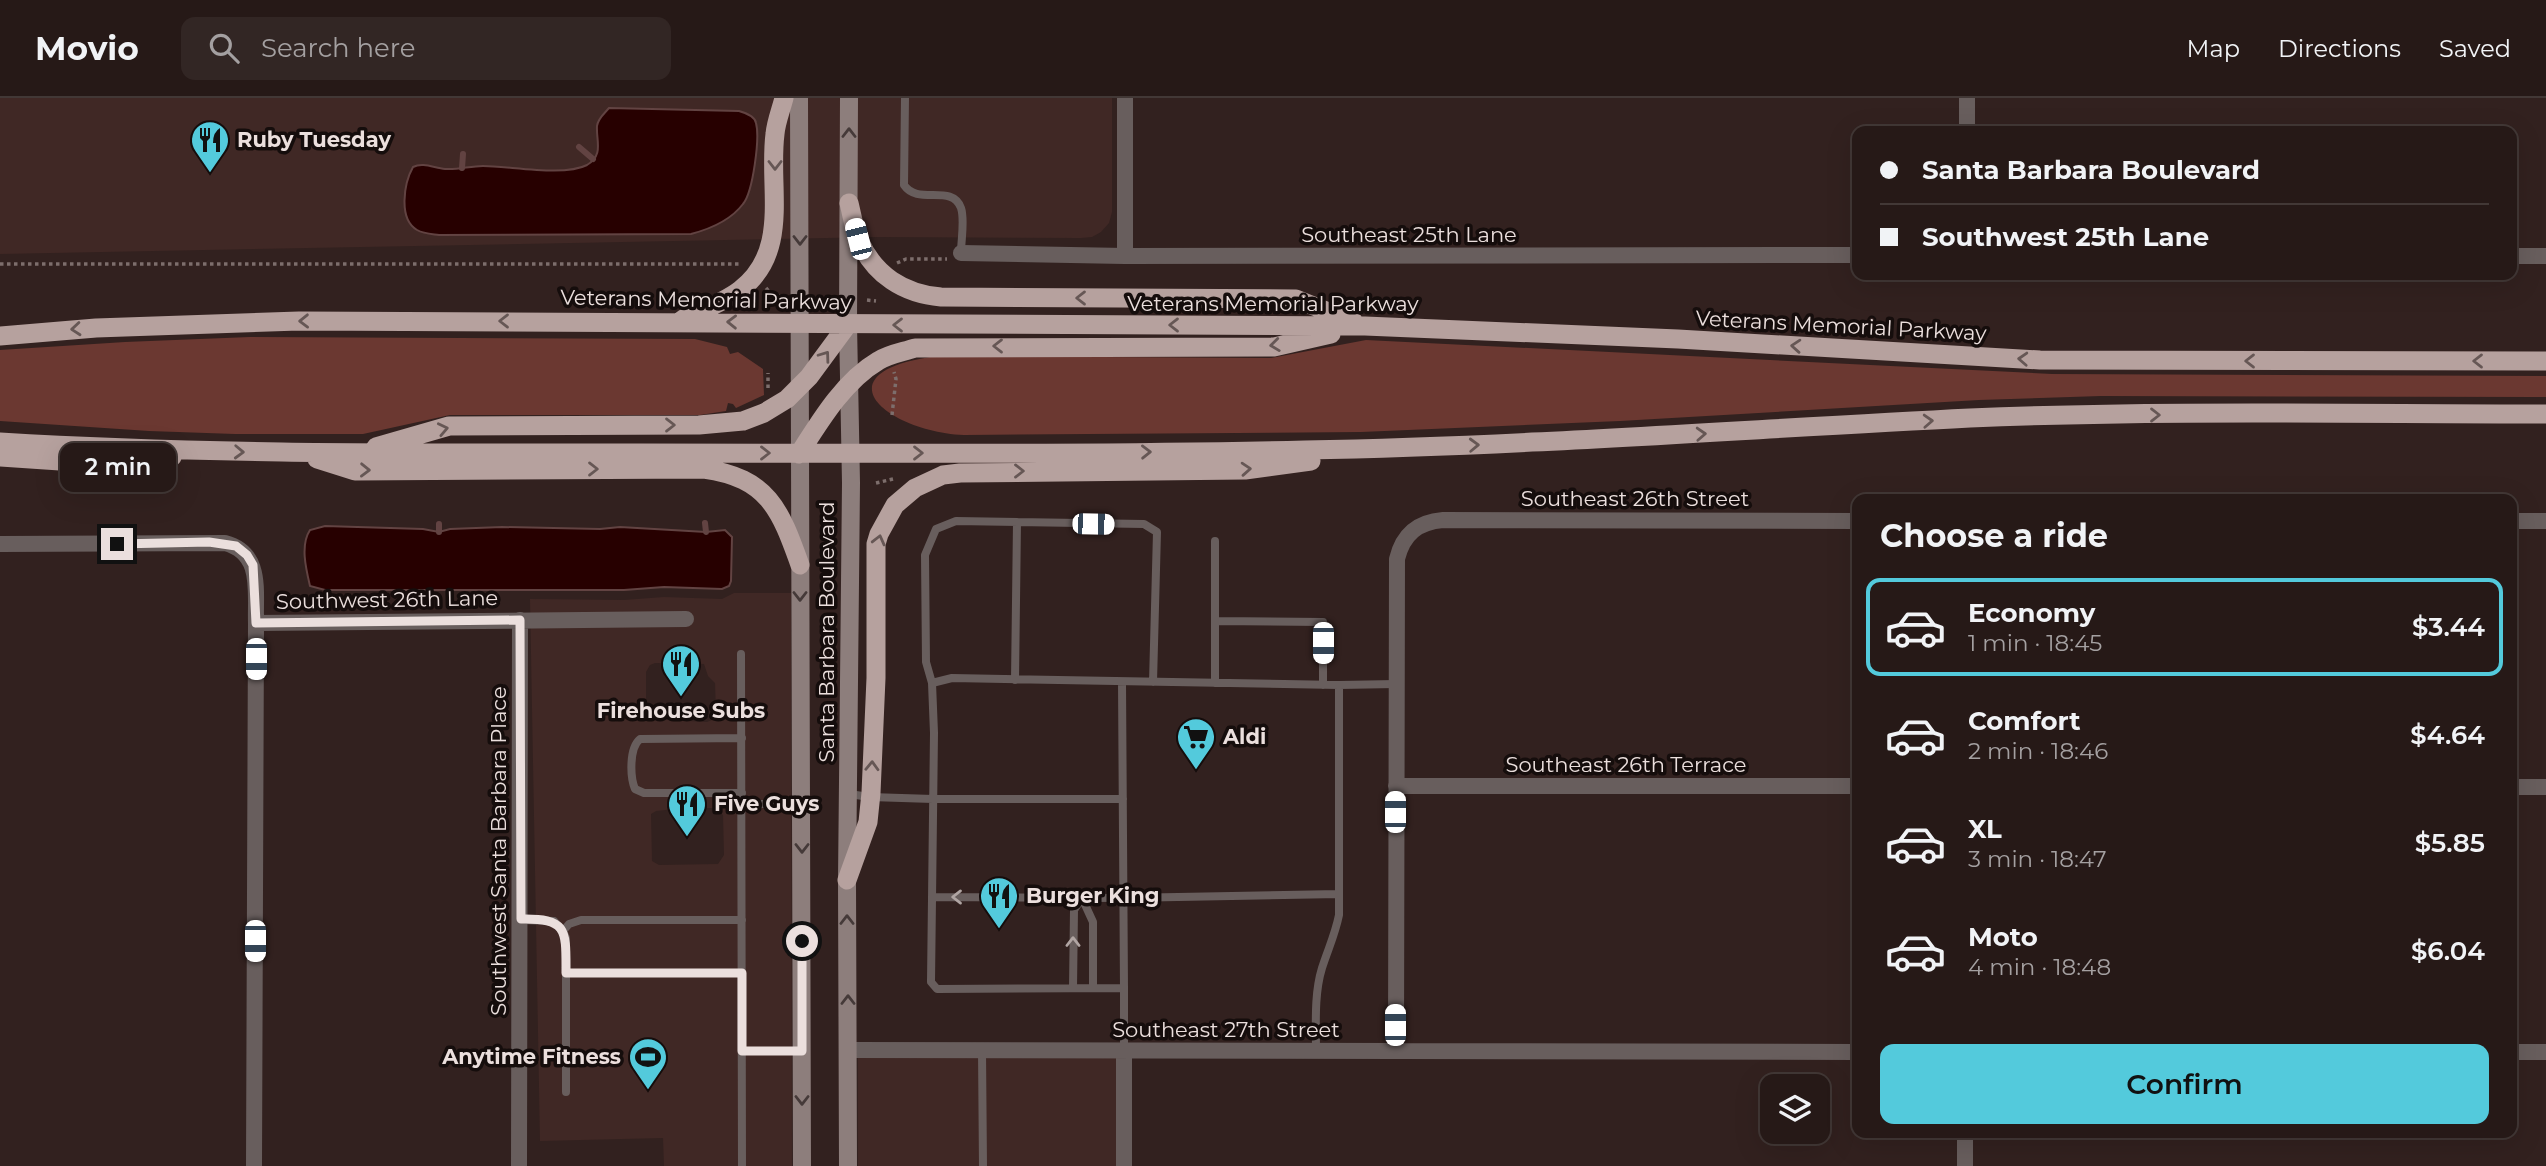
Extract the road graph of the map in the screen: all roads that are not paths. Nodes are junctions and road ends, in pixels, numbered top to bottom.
1 (785, 98) edge
2 (799, 98) edge
3 (849, 98) edge
4 (905, 98) edge
5 (1125, 98) edge
6 (1967, 98) edge
7 (1967, 126) edge
8 (849, 202) junction
9 (961, 253) joint
10 (1125, 256) junction
11 (1852, 256) edge
12 (2517, 256) edge
13 (2546, 256) edge
14 (678, 321) junction
15 (800, 323) junction
16 (848, 324) junction
17 (1365, 326) junction
18 (0, 335) edge
19 (2546, 361) edge
20 (800, 386) junction
21 (849, 387) junction
22 (2546, 414) edge
23 (0, 442) edge
24 (1405, 447) junction
25 (196, 451) junction
26 (300, 453) junction
27 (354, 453) junction
28 (799, 454) junction
29 (850, 454) junction
30 (0, 457) edge
31 (1852, 521) edge
32 (2517, 521) edge
33 (2546, 521) edge
34 (1017, 522) junction
35 (1215, 541) dead end
36 (0, 544) edge
37 (800, 565) junction
38 (686, 619) dead end
39 (520, 620) junction
40 (1215, 621) junction
41 (256, 623) junction
42 (741, 654) dead end
43 (1015, 680) junction
44 (1122, 682) junction
45 (1153, 682) junction
46 (932, 683) junction
47 (1215, 683) junction
48 (1396, 684) junction
49 (1323, 685) junction
50 (1339, 685) junction
51 (742, 738) junction
52 (1395, 786) junction
53 (1852, 786) edge
54 (2517, 787) edge
55 (2546, 787) edge
56 (742, 793) junction
57 (849, 794) junction
58 (870, 797) junction
59 (933, 799) junction
60 (1123, 799) junction
61 (743, 804) junction
62 (802, 804) junction
63 (847, 880) junction
64 (1339, 894) junction
65 (932, 897) junction
66 (1082, 898) junction
67 (1124, 898) junction
68 (521, 919) junction
69 (742, 920) junction
70 (563, 931) junction
71 (566, 973) junction
72 (742, 973) junction
73 (1073, 988) junction
74 (1093, 988) junction
75 (1124, 988) junction
76 (848, 1050) junction
77 (742, 1051) junction
78 (802, 1051) junction
79 (982, 1051) junction
80 (1124, 1051) junction
81 (1316, 1051) junction
82 (1395, 1051) junction
83 (1852, 1052) edge
84 (2517, 1052) edge
85 (2546, 1052) edge
86 (566, 1093) dead end
87 (1965, 1138) edge
88 (254, 1166) edge
89 (519, 1166) edge
90 (742, 1166) edge
91 (802, 1166) edge
92 (848, 1166) edge
93 (982, 1166) edge
94 (1124, 1166) edge
95 (1965, 1166) edge

1 -> 14 highway
2 -> 15 main road, Santa Barbara Boulevard
8 -> 3 main road, Santa Barbara Boulevard
4 - 9 lane
5 - 10 street
6 - 7 street
8 - 16 main road, Santa Barbara Boulevard
17 -> 8 highway
9 - 10 street, Southeast 25th Lane
10 - 11 street, Southeast 25th Lane
12 - 13 street
15 -> 14 highway, Veterans Memorial Parkway
14 -> 18 highway, Veterans Memorial Parkway
15 - 16 highway, Veterans Memorial Parkway
15 - 20 main road, Santa Barbara Boulevard
17 -> 16 highway, Veterans Memorial Parkway
20 -> 16 highway
16 - 21 main road, Santa Barbara Boulevard
19 -> 17 highway, Veterans Memorial Parkway
17 -> 21 highway
27 -> 20 highway
20 - 28 main road, Santa Barbara Boulevard
21 - 28 highway
21 - 29 main road, Santa Barbara Boulevard
24 -> 22 highway
23 - 25 highway
29 -> 24 highway
58 -> 24 highway
25 -> 26 highway
25 - 30 highway
26 - 27 highway
26 -> 37 highway
27 -> 28 highway
28 - 29 highway
28 - 37 main road, Santa Barbara Boulevard
29 - 57 main road, Santa Barbara Boulevard
31 - 48 street, Southeast 26th Street
32 - 33 street
34 - 43 lane
34 - 45 lane
34 - 46 lane
35 - 40 lane
36 - 41 street
37 -> 62 main road, Santa Barbara Boulevard
38 - 39 street, Southwest 26th Lane
39 - 41 street, Southwest 26th Lane
39 - 68 street, Southwest Santa Barbara Place
40 - 47 lane
40 - 49 lane
41 - 88 street
42 - 51 lane
43 - 44 lane
43 - 46 lane
44 - 45 lane
44 - 60 lane
45 - 47 lane
46 - 59 lane
47 - 49 lane
48 - 50 lane
48 - 52 street
49 - 50 lane
50 - 64 lane
51 - 56 lane
51 - 56 lane
52 - 53 street, Southeast 26th Terrace
52 - 82 street
54 - 55 street
56 - 61 lane
57 - 58 lane
57 - 63 main road, Santa Barbara Boulevard
58 - 59 lane
58 - 63 highway
59 - 60 lane
59 - 65 lane
60 - 67 lane
61 - 62 lane
61 - 69 lane
62 -> 78 main road, Santa Barbara Boulevard
76 -> 63 main road, Santa Barbara Boulevard
64 - 67 lane
64 - 81 lane
66 -> 65 lane
65 - 73 lane
66 - 67 lane
73 -> 66 lane
66 - 74 lane
67 - 75 lane
68 - 70 lane
68 - 89 street, Southwest Santa Barbara Place
69 - 70 lane
69 - 72 lane
70 - 71 lane
71 - 72 lane
71 - 86 lane
72 - 77 lane
73 - 74 lane
74 - 75 lane
75 - 80 lane
76 - 79 street, Southeast 27th Street
76 - 92 main road, Santa Barbara Boulevard
77 - 78 lane
77 - 90 lane
78 -> 91 main road, Santa Barbara Boulevard
79 - 80 street, Southeast 27th Street
79 - 93 lane
80 - 81 street, Southeast 27th Street
80 - 94 street
81 - 82 street, Southeast 27th Street
82 - 83 street, Southeast 27th Street
84 - 85 street
87 - 95 street

